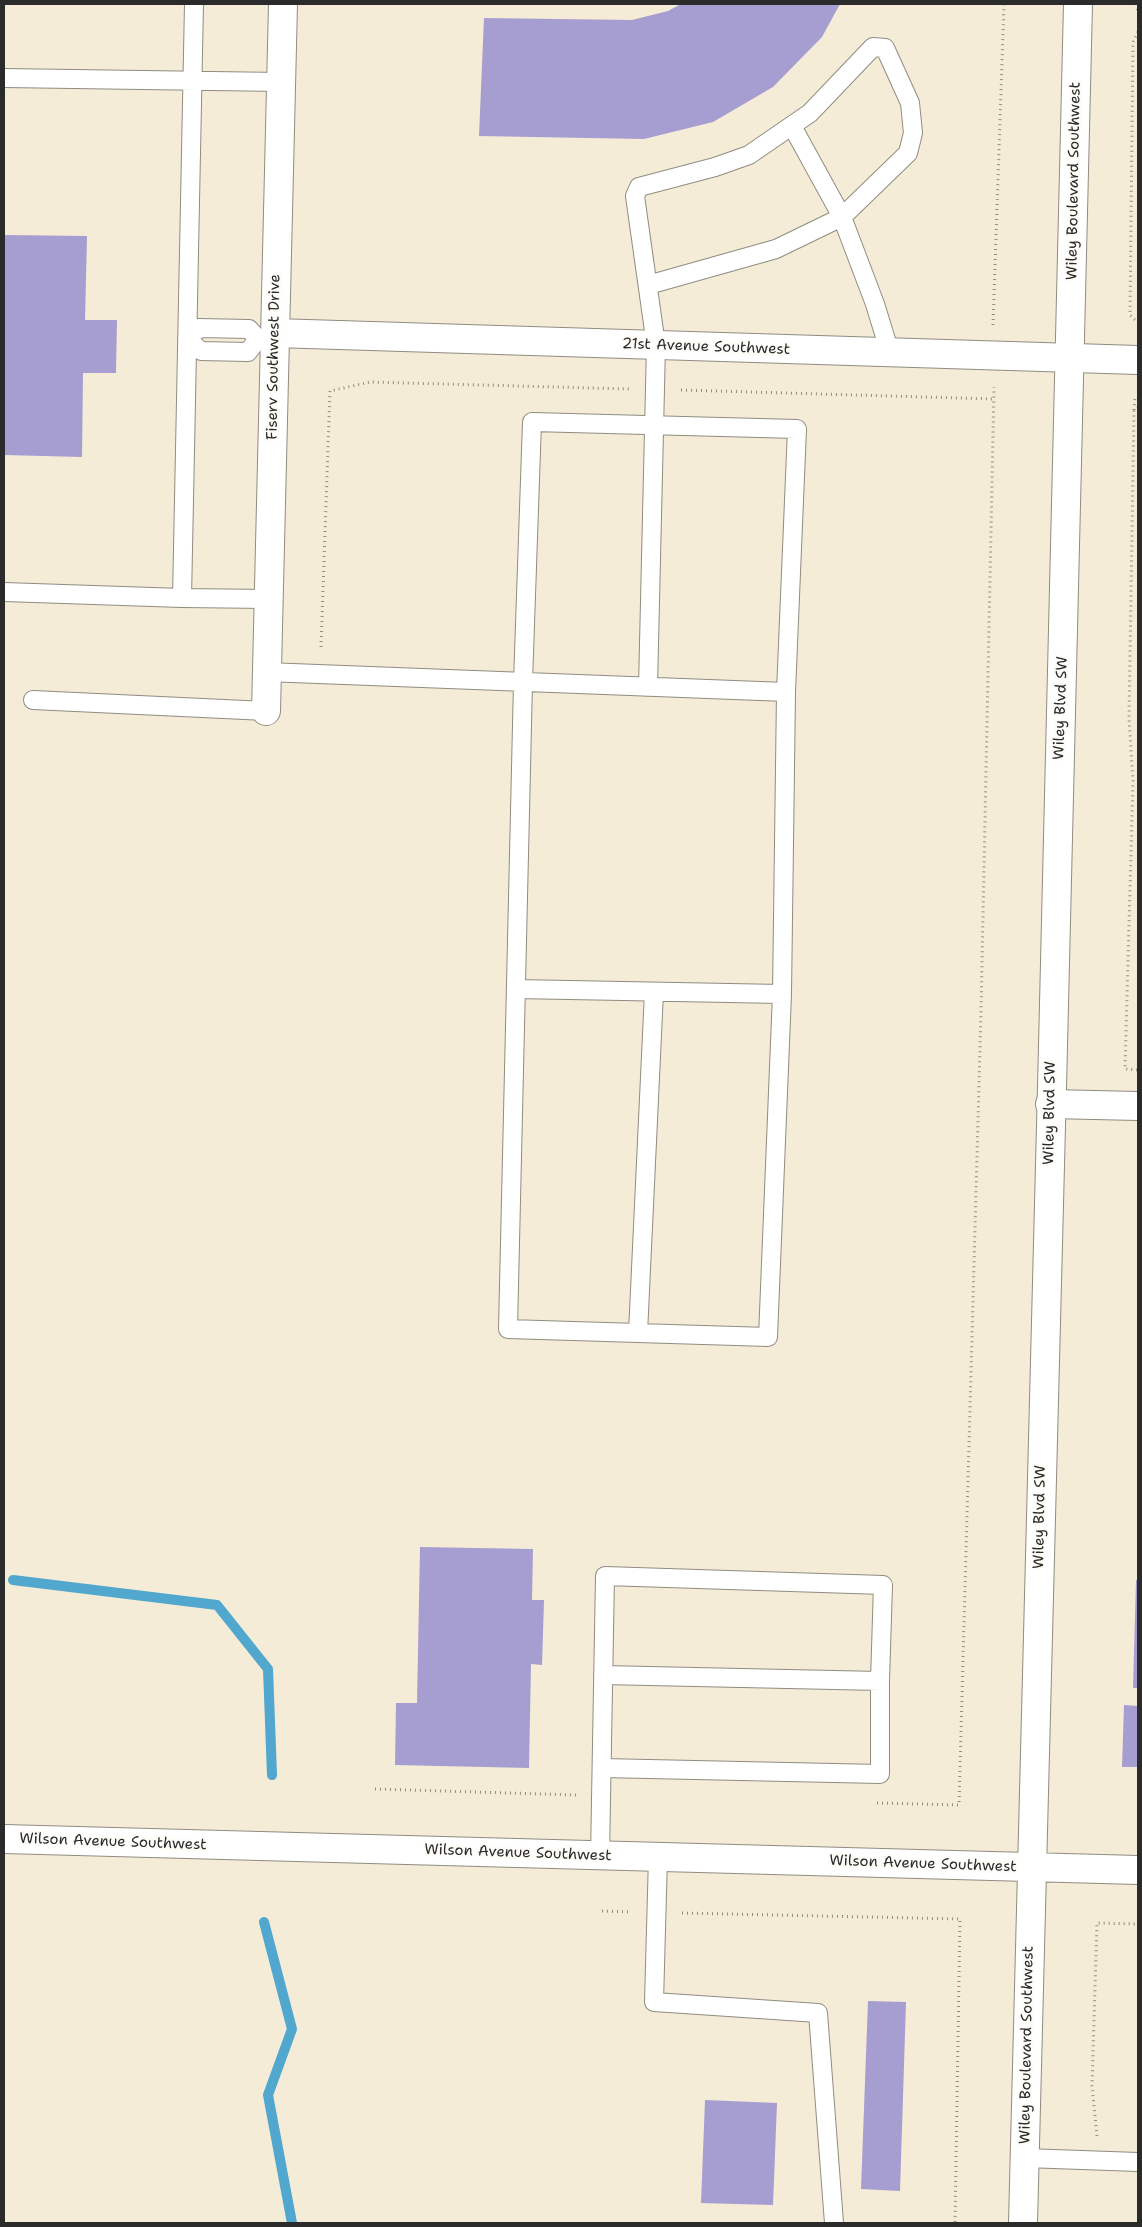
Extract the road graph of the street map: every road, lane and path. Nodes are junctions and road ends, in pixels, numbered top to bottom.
1 (194, 4) edge
2 (283, 4) edge
3 (1004, 4) edge
4 (1078, 4) edge
5 (1136, 4) edge
6 (1138, 11) edge
7 (1138, 32) edge
8 (4, 78) edge
9 (193, 81) junction
10 (281, 82) junction
11 (792, 126) junction
12 (842, 217) junction
13 (648, 285) junction
14 (1138, 324) edge
15 (269, 337) junction
16 (187, 339) junction
17 (656, 345) junction
18 (890, 353) junction
19 (992, 356) junction
20 (1071, 358) junction
21 (1138, 360) edge
22 (1135, 397) dead end
23 (1136, 409) edge
24 (656, 426) junction
25 (4, 592) edge
26 (182, 598) junction
27 (268, 599) junction
28 (266, 672) junction
29 (523, 682) junction
30 (648, 687) junction
31 (786, 692) junction
32 (33, 700) dead end
33 (266, 711) joint
34 (516, 989) junction
35 (654, 992) junction
36 (782, 994) junction
37 (1138, 1070) edge
38 (1050, 1104) junction
39 (1138, 1106) edge
40 (638, 1333) junction
41 (603, 1675) junction
42 (880, 1681) junction
43 (602, 1768) junction
44 (959, 1805) dead end
45 (4, 1839) edge
46 (600, 1856) junction
47 (658, 1857) junction
48 (1032, 1867) junction
49 (1138, 1870) edge
50 (602, 1911) dead end
51 (657, 1912) junction
52 (1138, 1924) edge
53 (1025, 2158) junction
54 (1098, 2161) junction
55 (1138, 2162) edge
56 (834, 2223) edge
57 (955, 2223) edge
58 (1023, 2223) edge

1 - 9 lane
2 - 10 street, Fiserv Southwest Drive
3 - 19 path
4 - 20 street, Wiley Boulevard Southwest
5 - 6 path
7 - 14 path
8 - 9 lane
9 - 10 lane
9 - 16 lane
10 - 15 street, Fiserv Southwest Drive
11 - 12 lane
11 - 12 lane
11 - 13 lane
12 - 13 lane
12 - 18 lane
13 - 17 lane
15 - 16 lane
15 - 17 street, 21st Avenue Southwest
15 - 27 street, Fiserv Southwest Drive
16 - 26 lane
17 - 18 street, 21st Avenue Southwest
17 - 24 lane
18 - 19 street, 21st Avenue Southwest
19 - 20 street, 21st Avenue Southwest
19 - 44 path
20 - 21 street, 21st Avenue Southwest
20 - 38 street, Wiley Blvd SW
22 - 23 path
23 - 37 path
24 - 29 lane
24 - 30 lane
24 - 31 lane
25 - 26 lane
26 - 27 lane
27 - 28 street, Fiserv Southwest Drive
28 - 29 lane
28 - 33 street, Fiserv Southwest Drive
29 - 30 lane
29 - 34 lane
30 - 31 lane
31 - 36 lane
32 - 33 lane
34 - 35 lane
34 - 40 lane
35 - 36 lane
35 - 40 lane
36 - 40 lane
38 - 39 street
38 - 48 street, Wiley Blvd SW
41 - 42 lane
41 - 42 lane
41 - 43 lane
42 - 43 lane
43 - 46 lane
45 - 46 street, Wilson Avenue Southwest
46 - 47 street, Wilson Avenue Southwest
47 - 48 street, Wilson Avenue Southwest
47 - 51 lane
48 - 49 street, Wilson Avenue Southwest
48 - 53 street, Wiley Boulevard Southwest
50 - 51 path
51 - 56 lane
51 - 57 path
52 - 54 path
53 - 54 lane
53 - 58 street, Wiley Boulevard Southwest
54 - 55 lane

